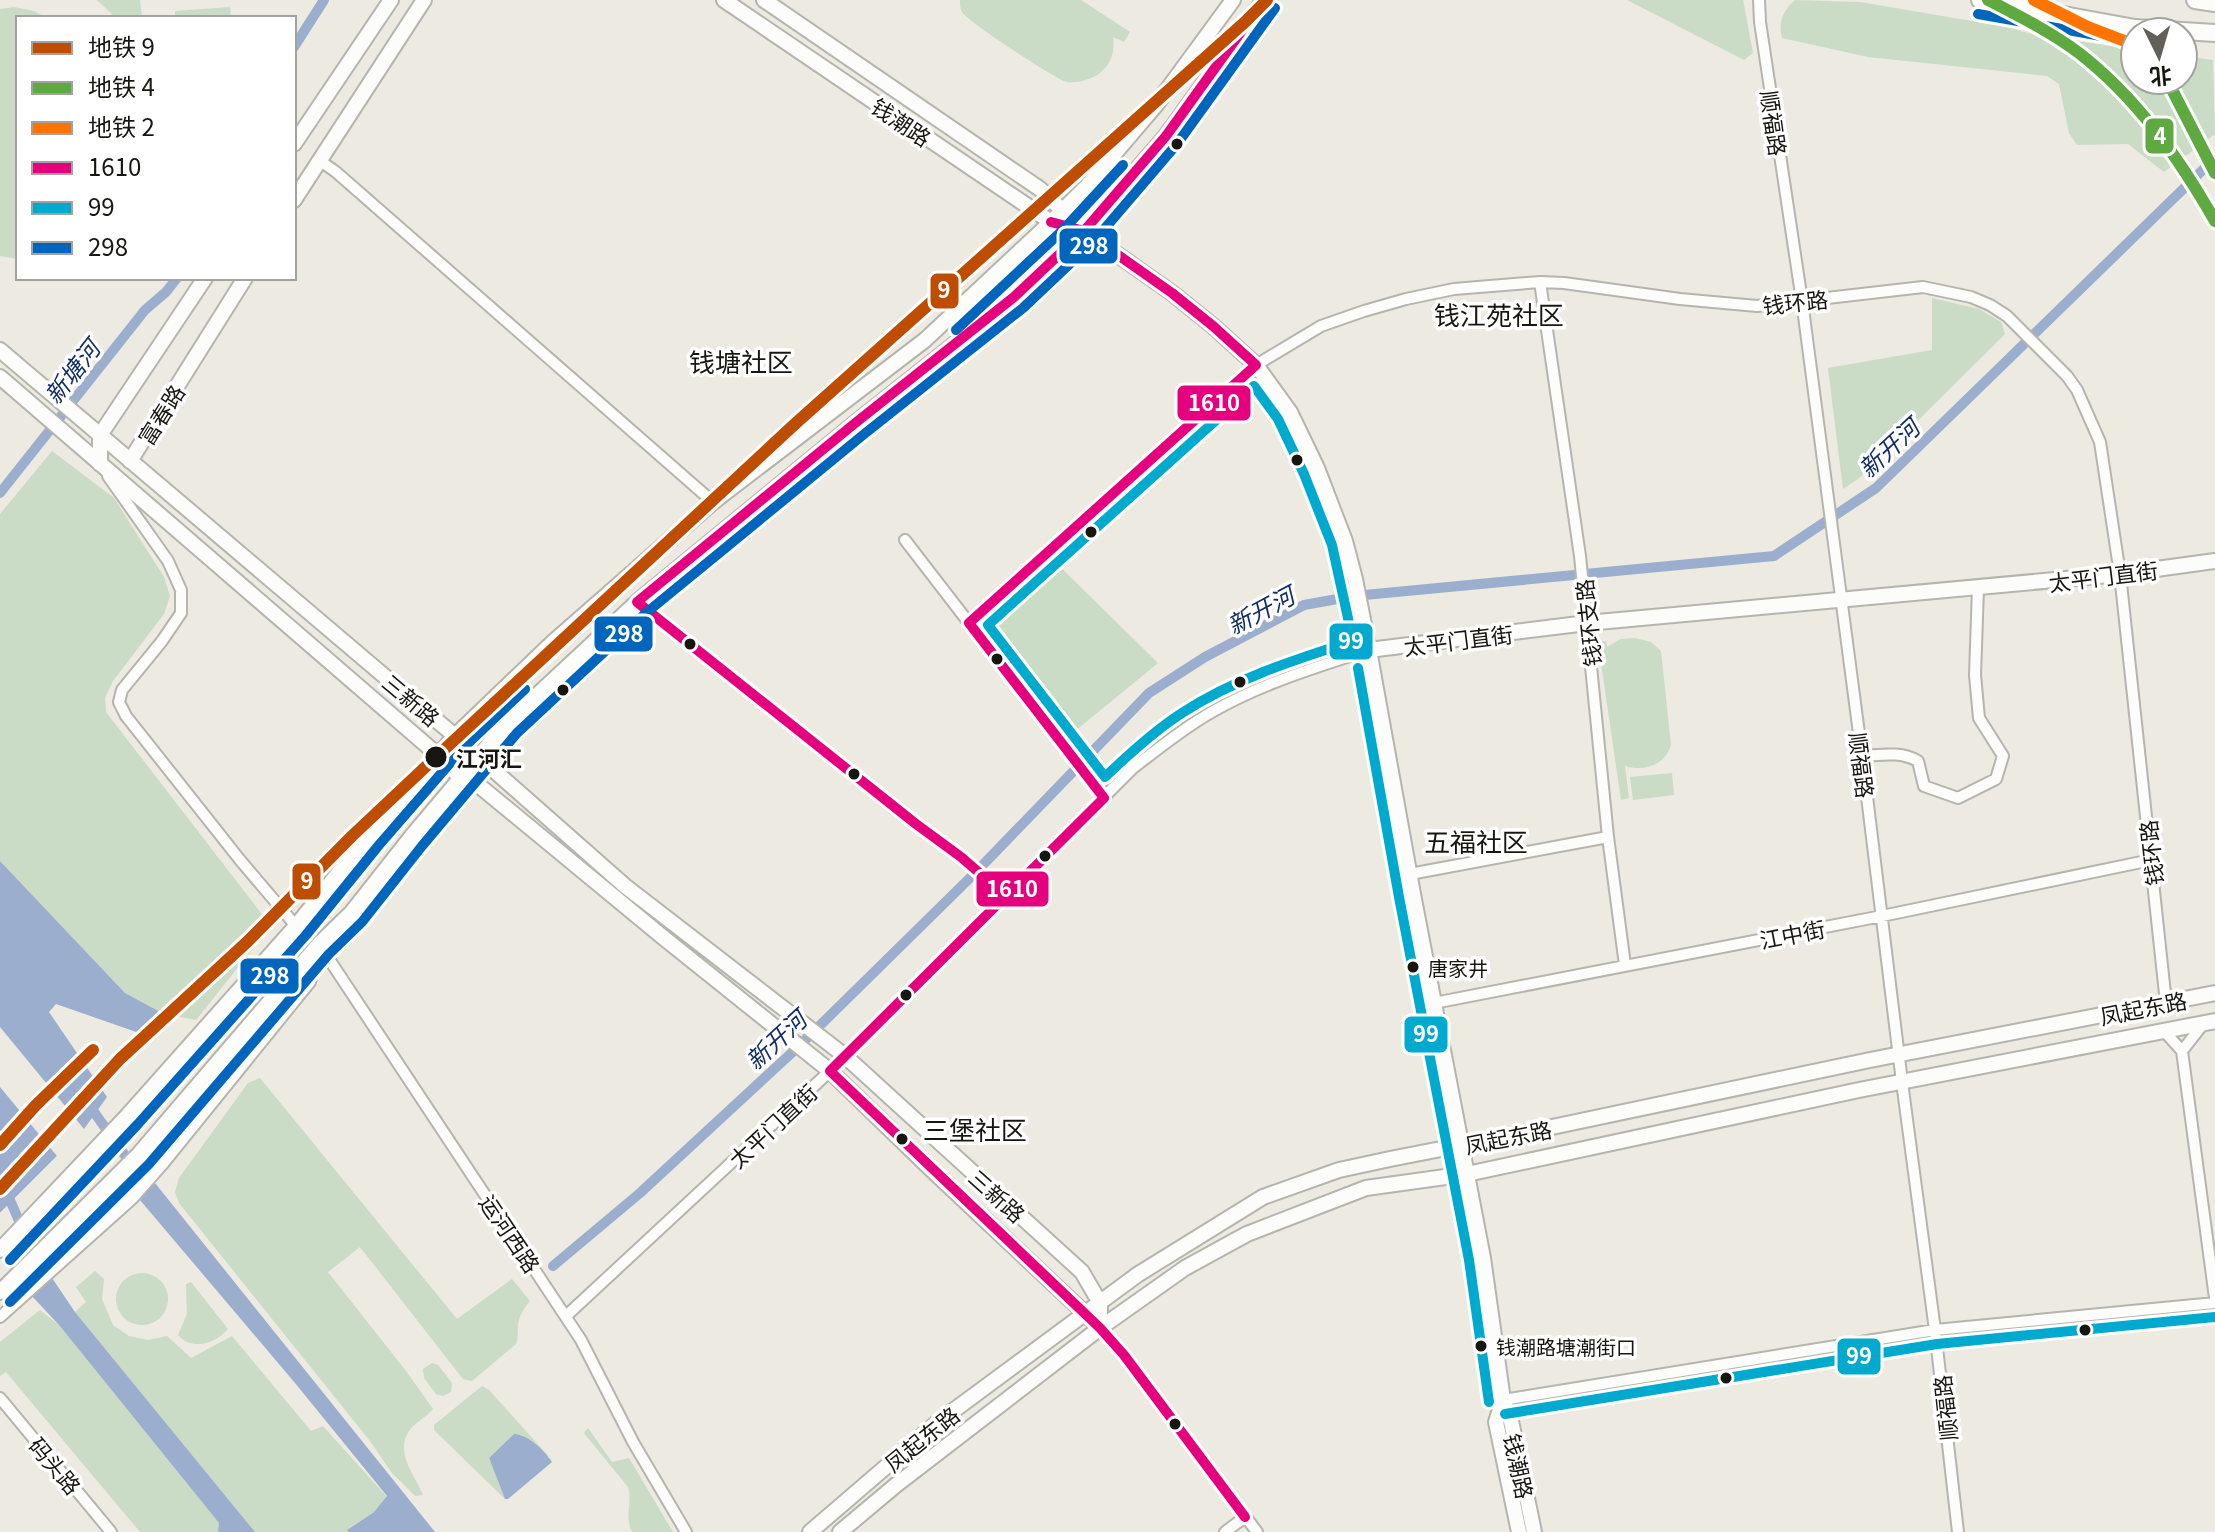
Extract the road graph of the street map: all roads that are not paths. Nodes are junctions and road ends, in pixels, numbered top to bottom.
1 (391, 0) edge
2 (424, 0) edge
3 (724, 0) edge
4 (764, 0) edge
5 (1233, 0) edge
6 (1264, 0) edge
7 (1759, 0) edge
8 (1980, 0) edge
9 (2195, 0) edge
10 (2215, 3) edge
11 (782, 5) edge
12 (2215, 33) edge
13 (296, 141) edge
14 (319, 160) junction
15 (296, 197) edge
16 (1063, 210) junction
17 (1051, 222) junction
18 (1084, 231) junction
19 (204, 280) edge
20 (244, 280) edge
21 (1540, 282) junction
22 (1802, 301) junction
23 (0, 350) edge
24 (1256, 365) junction
25 (0, 377) edge
26 (100, 435) junction
27 (130, 461) junction
28 (100, 464) junction
29 (713, 502) junction
30 (905, 540) dead end
31 (2215, 561) edge
32 (2120, 574) junction
33 (1978, 588) junction
34 (1841, 600) junction
35 (637, 602) junction
36 (969, 623) junction
37 (1587, 623) junction
38 (1369, 650) junction
39 (455, 736) junction
40 (439, 756) junction
41 (1862, 756) junction
42 (479, 758) junction
43 (463, 776) junction
44 (1104, 798) junction
45 (1608, 837) junction
46 (2151, 860) junction
47 (1410, 874) junction
48 (1005, 895) junction
49 (1882, 916) junction
50 (296, 926) junction
51 (319, 944) junction
52 (1625, 965) junction
53 (2215, 993) edge
54 (1434, 1003) junction
55 (2166, 1003) junction
56 (2210, 1022) edge
57 (2164, 1031) junction
58 (2182, 1051) junction
59 (1900, 1054) junction
60 (845, 1056) junction
61 (830, 1071) junction
62 (1902, 1082) junction
63 (1462, 1146) junction
64 (1467, 1174) junction
65 (0, 1250) edge
66 (0, 1292) edge
67 (2215, 1300) edge
68 (1100, 1303) junction
69 (1086, 1314) junction
70 (566, 1316) junction
71 (0, 1317) edge
72 (1100, 1328) junction
73 (1935, 1330) junction
74 (0, 1398) edge
75 (1503, 1400) junction
76 (1245, 1517) junction
77 (111, 1532) edge
78 (686, 1532) edge
79 (810, 1532) edge
80 (840, 1532) edge
81 (1225, 1532) edge
82 (1257, 1532) edge
83 (1519, 1532) edge
84 (1534, 1532) edge
85 (1958, 1532) edge

1 - 13 main road
2 - 14 main road
3 - 17 main road, 钱潮路
4 - 11 main road, 钱潮路
5 - 16 main road
6 - 18 main road
7 - 22 street, 顺福路
8 - 12 main road
9 - 10 main road
11 - 16 main road, 钱潮路
14 - 15 main road
14 - 29 street
16 - 17 main road
16 - 18 main road, 钱潮路
17 - 18 main road, 钱潮路
17 - 29 main road
18 - 24 main road, 钱潮路
18 - 35 main road
19 - 26 main road, 富春路
20 - 27 main road, 富春路
21 - 22 street, 钱环路
21 - 24 street, 钱环路
21 - 37 street, 钱环支路
22 - 32 street, 钱环路
22 - 34 street, 顺福路
23 - 26 main road, 三新路
24 - 36 street, 钱环路
24 - 38 main road, 钱潮路
25 - 28 main road, 三新路
26 - 27 main road, 三新路
26 - 28 main road, 富春路
27 - 28 main road, 富春路
27 - 39 main road, 三新路
28 - 40 main road, 三新路
28 - 50 street, 三新路
29 - 39 main road
30 - 36 street
31 - 32 main road, 太平门直街
32 - 33 main road, 太平门直街
32 - 46 street, 钱环路
33 - 34 main road, 太平门直街
33 - 41 street
34 - 37 main road, 太平门直街
34 - 41 street, 顺福路
35 - 42 main road
35 - 48 street
36 - 44 street
37 - 38 main road, 太平门直街
37 - 45 street, 钱环支路
38 - 44 street, 太平门直街
38 - 47 main road, 钱潮路
39 - 40 main road
39 - 42 main road, 三新路
40 - 43 main road, 三新路
40 - 50 main road
41 - 49 street, 顺福路
42 - 43 main road
42 - 60 main road, 三新路
43 - 51 main road
43 - 61 main road, 三新路
44 - 48 street, 太平门直街
45 - 47 street
45 - 52 street, 钱环支路
46 - 49 street, 江中街
46 - 55 street, 钱环路
47 - 54 main road, 钱潮路
48 - 60 street, 太平门直街
49 - 52 street, 江中街
49 - 59 street, 顺福路
50 - 65 main road
51 - 66 main road
51 - 70 street, 运河西路
51 - 71 street
52 - 54 street, 江中街
53 - 55 main road, 凤起东路
54 - 63 main road, 钱潮路
55 - 59 main road, 凤起东路
56 - 57 main road, 凤起东路
56 - 58 street
57 - 58 street
57 - 62 main road, 凤起东路
58 - 67 street
59 - 62 street, 顺福路
59 - 63 main road, 凤起东路
60 - 61 street, 太平门直街
60 - 68 main road, 三新路
61 - 69 main road, 三新路
61 - 70 street, 太平门直街
62 - 64 main road, 凤起东路
62 - 73 street, 顺福路
63 - 64 main road, 钱潮路
63 - 68 main road, 凤起东路
64 - 72 main road, 凤起东路
64 - 75 main road, 钱潮路
67 - 73 street
68 - 69 main road, 凤起东路
68 - 72 main road
69 - 72 main road, 三新路
69 - 79 main road, 凤起东路
70 - 78 street, 运河西路
72 - 76 street
72 - 80 main road, 凤起东路
73 - 75 street
73 - 85 street, 顺福路
74 - 77 street, 码头路
75 - 83 main road, 钱潮路
75 - 84 main road, 钱潮路
76 - 81 street
76 - 82 street

